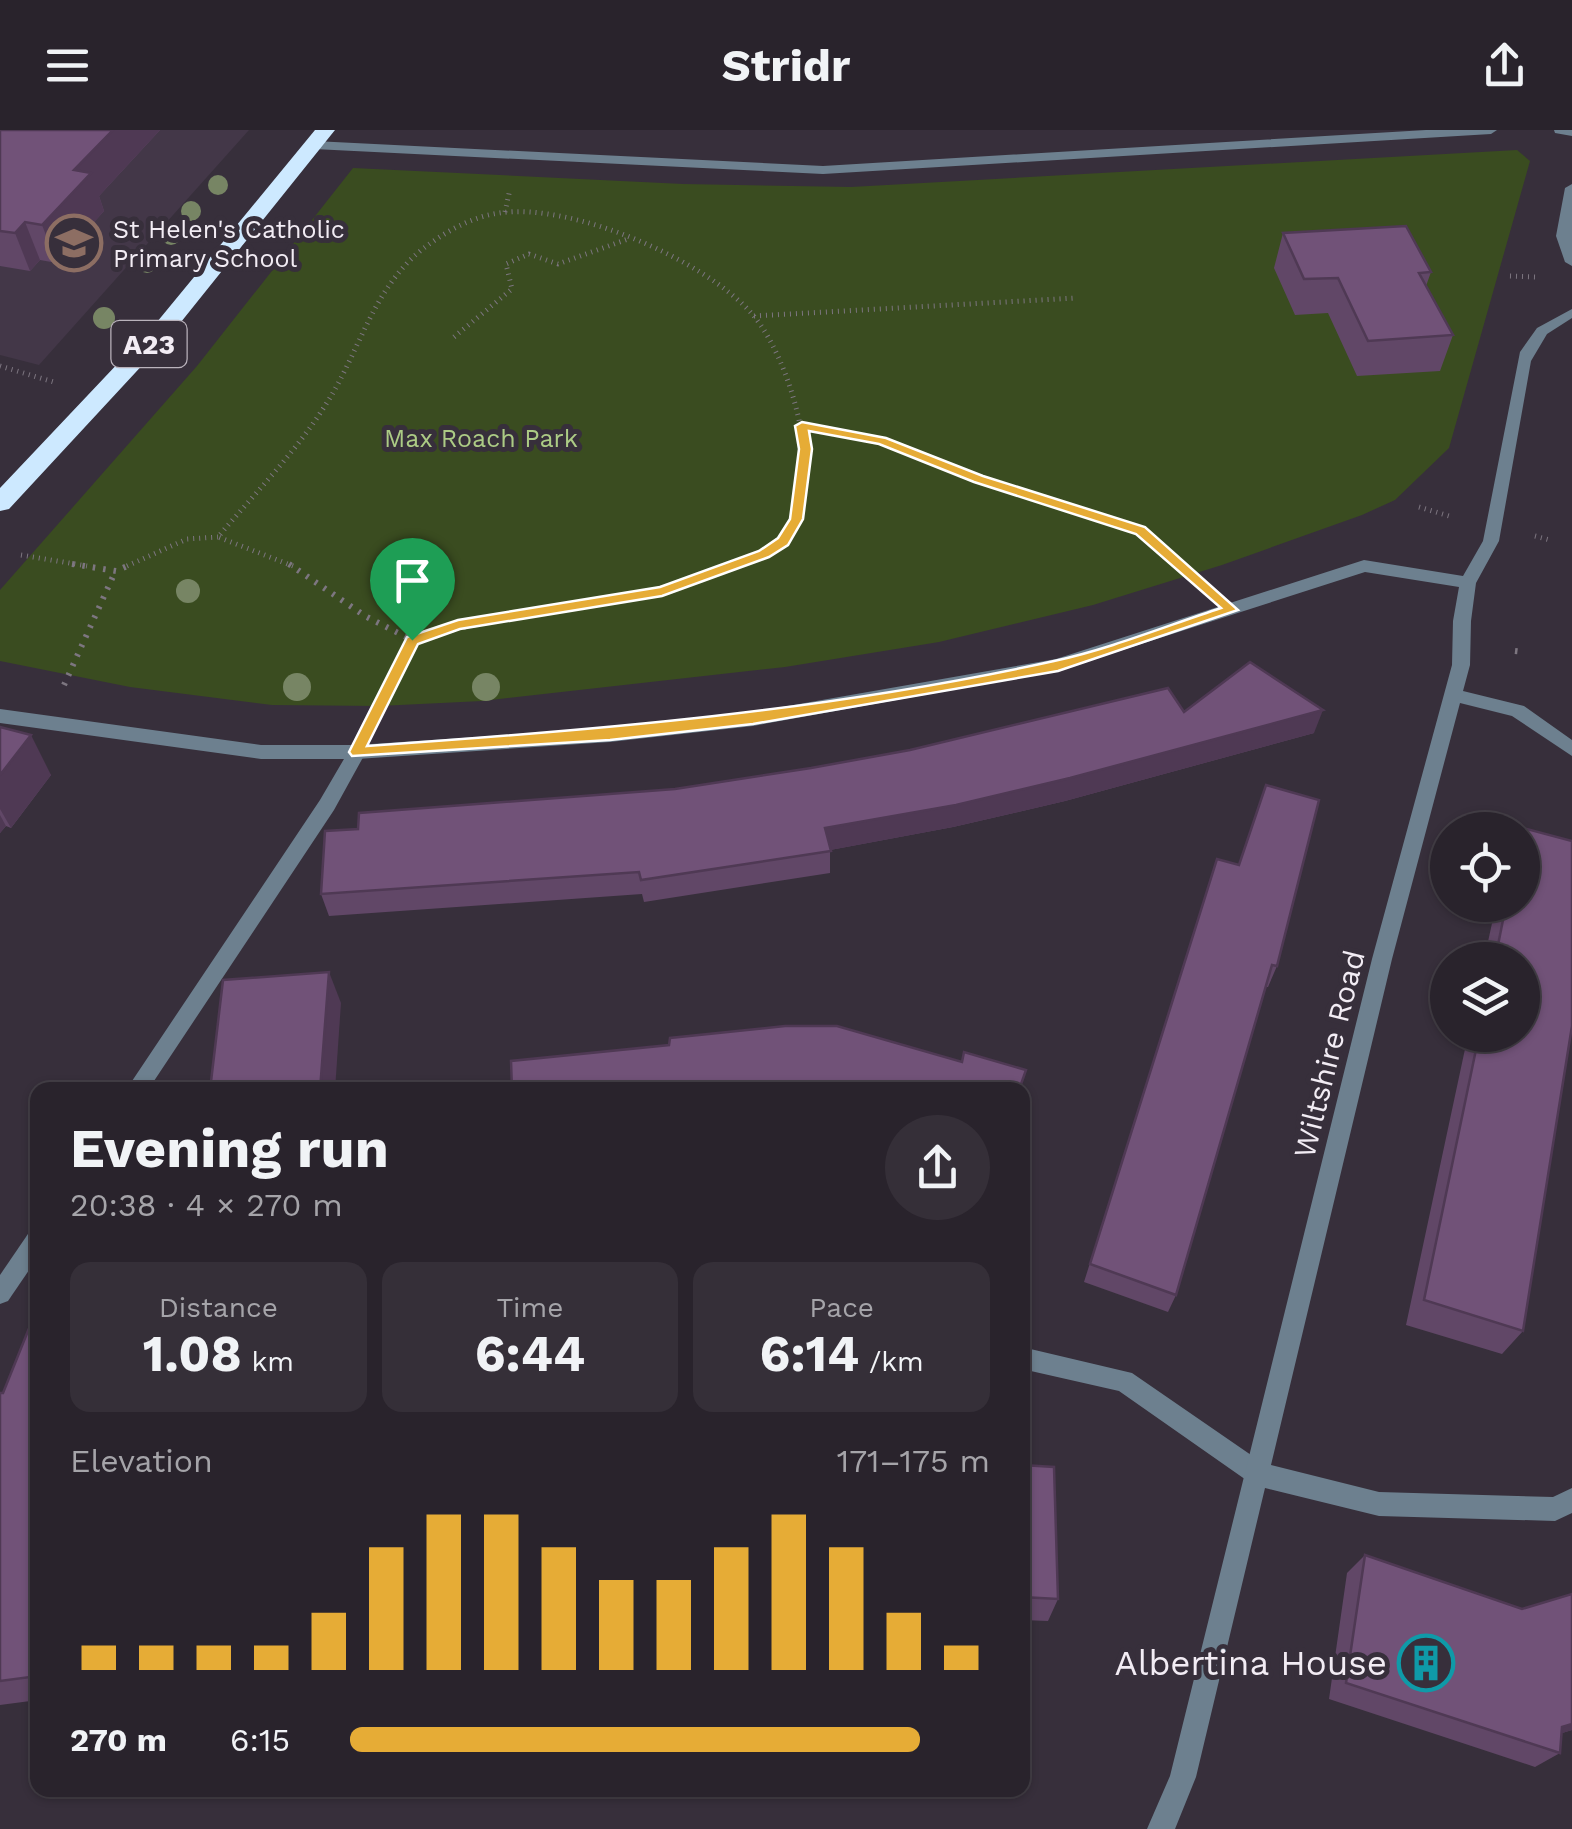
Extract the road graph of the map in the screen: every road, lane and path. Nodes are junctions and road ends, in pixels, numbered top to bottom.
1 (1491, 130) edge
2 (1560, 130) edge
3 (1572, 132) edge
4 (319, 138) edge
5 (1572, 188) edge
6 (629, 239) junction
7 (1572, 262) edge
8 (1510, 276) dead end
9 (1534, 277) dead end
10 (1076, 298) dead end
11 (1572, 313) edge
12 (754, 316) junction
13 (454, 337) dead end
14 (0, 366) edge
15 (62, 384) dead end
16 (802, 426) junction
17 (0, 503) edge
18 (1418, 507) dead end
19 (1448, 516) dead end
20 (1534, 536) dead end
21 (218, 537) junction
22 (1550, 540) dead end
23 (21, 555) dead end
24 (116, 571) junction
25 (1468, 583) junction
26 (1231, 610) junction
27 (412, 640) junction
28 (1515, 651) dead end
29 (1524, 652) dead end
30 (64, 684) dead end
31 (1454, 694) junction
32 (0, 716) edge
33 (1572, 749) edge
34 (357, 752) junction
35 (141, 1082) edge
36 (30, 1250) edge
37 (0, 1294) edge
38 (1030, 1360) edge
39 (1258, 1474) junction
40 (1572, 1500) edge
41 (1161, 1829) edge

1 - 4 street
2 - 3 street
4 - 17 highway, A23
5 - 7 street
6 - 12 path
6 - 13 path
6 - 21 path
8 - 9 path
10 - 12 path
11 - 25 street, Wiltshire Road
12 - 16 path
14 - 15 path
16 - 26 path
16 - 27 path
18 - 19 path
20 - 22 path
21 - 24 path
21 - 27 path
23 - 24 path
24 - 30 path
25 - 26 street
25 - 31 street, Wiltshire Road
26 - 34 street
27 - 34 path
28 - 29 path
31 - 33 street
31 - 39 street, Wiltshire Road
32 - 34 street
34 - 35 street
36 - 37 street
38 - 39 street
39 - 40 street
39 - 41 street, Wiltshire Road

